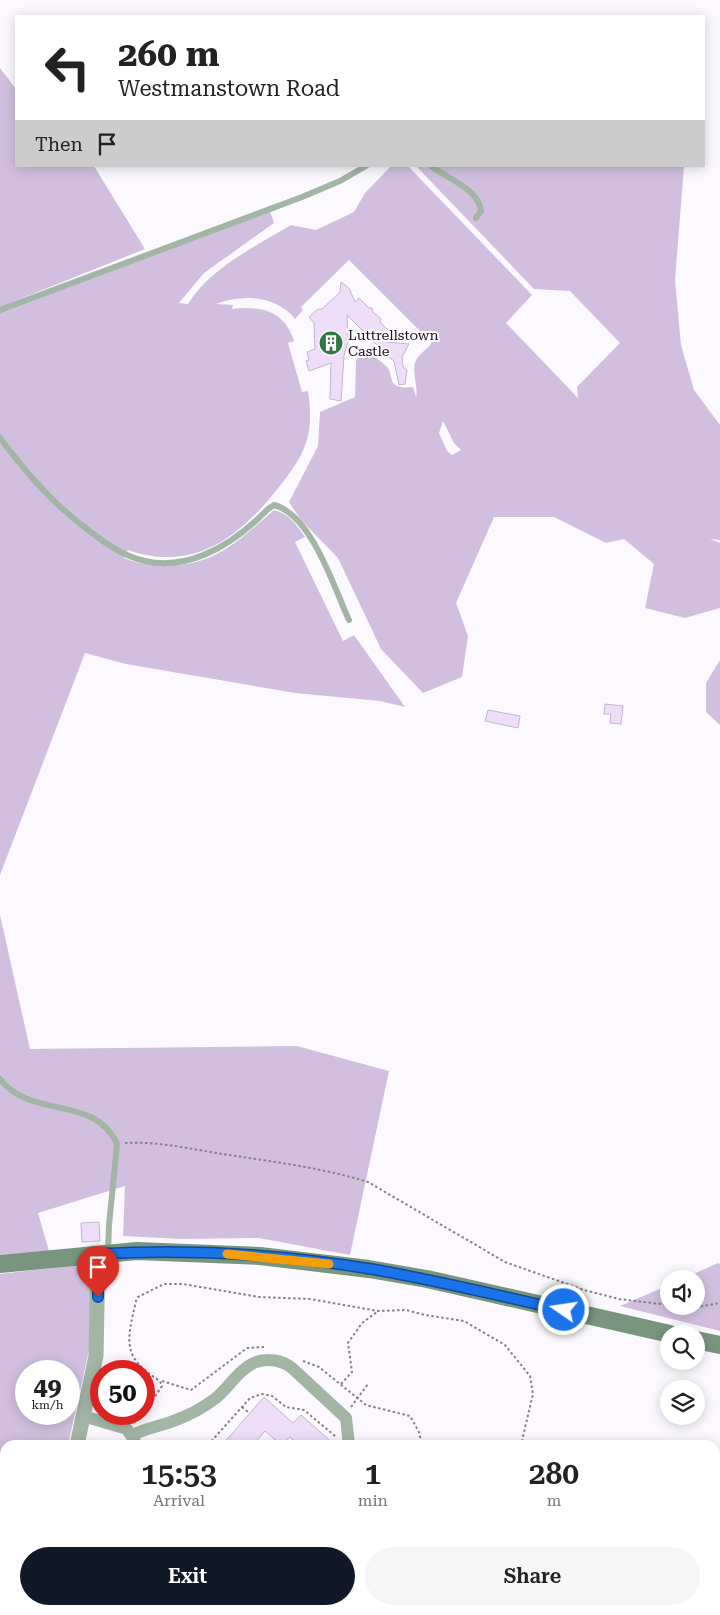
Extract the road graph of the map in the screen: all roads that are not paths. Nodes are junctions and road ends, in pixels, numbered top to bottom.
1 (364, 167) edge
2 (433, 167) edge
3 (476, 218) dead end
4 (0, 310) edge
5 (0, 438) edge
6 (349, 620) dead end
7 (0, 1079) edge
8 (103, 1254) junction
9 (0, 1264) edge
10 (660, 1332) edge
11 (705, 1342) edge
12 (720, 1345) edge
13 (83, 1416) junction
14 (77, 1440) edge
15 (135, 1440) edge
16 (344, 1440) edge

1 - 4 lane
2 - 3 lane
5 - 6 lane
7 - 8 lane
8 - 9 main road
8 - 10 main road
8 - 13 street
11 - 12 main road
13 - 14 street
13 - 15 street
15 - 16 street

